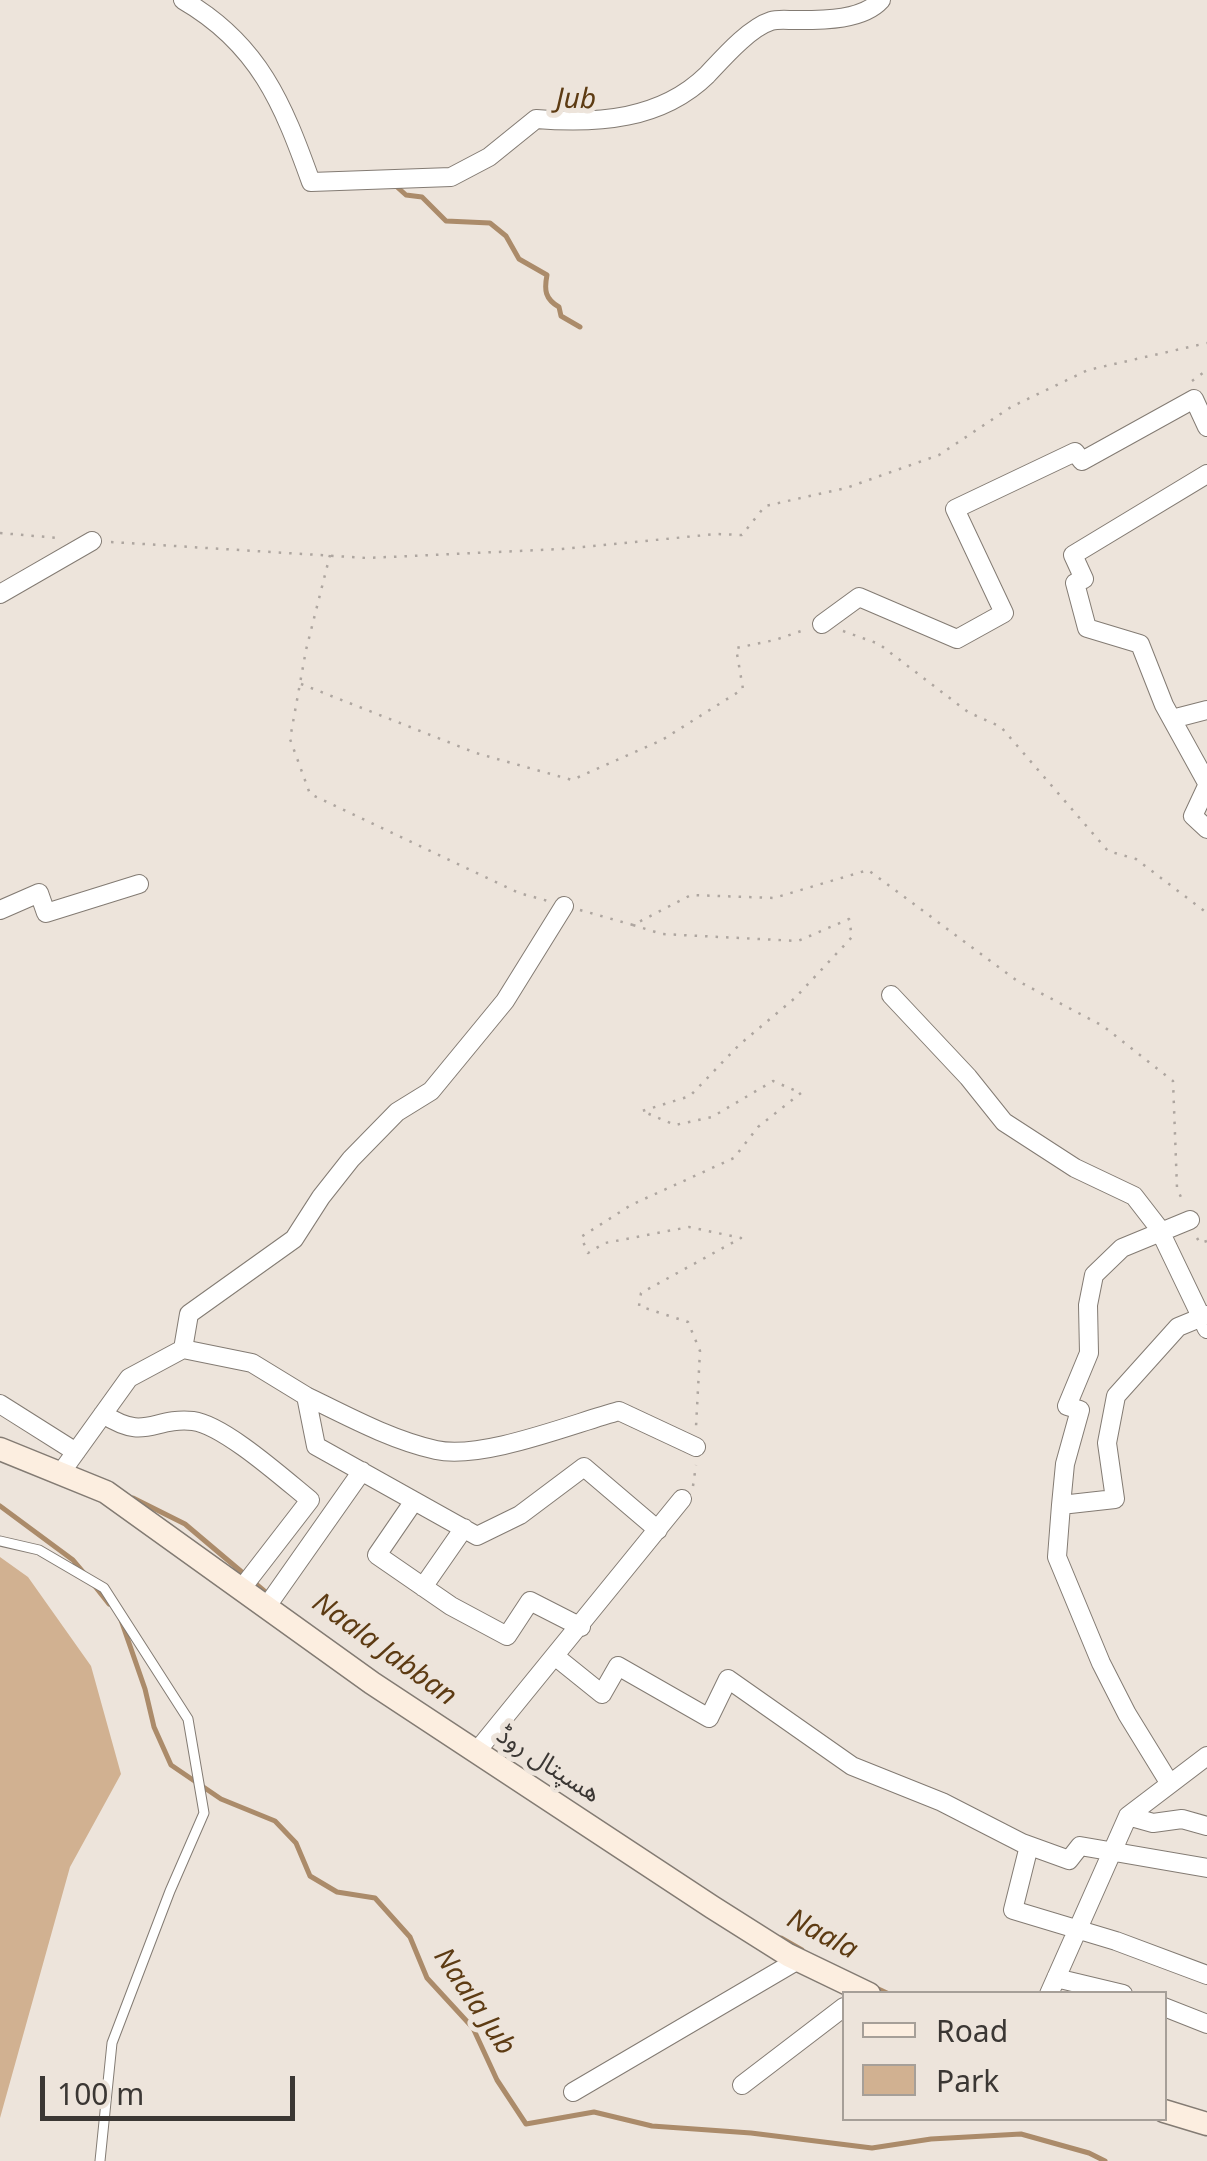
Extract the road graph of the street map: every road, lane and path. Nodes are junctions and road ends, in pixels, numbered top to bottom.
1 (183, 0) edge
2 (881, 0) edge
3 (1207, 343) edge
4 (1207, 427) edge
5 (1207, 474) edge
6 (0, 533) edge
7 (92, 541) junction
8 (330, 556) junction
9 (0, 594) edge
10 (822, 624) junction
11 (300, 684) junction
12 (1207, 710) edge
13 (1172, 719) junction
14 (1207, 784) edge
15 (1207, 829) edge
16 (139, 884) dead end
17 (564, 906) junction
18 (0, 910) edge
19 (1207, 914) edge
20 (633, 926) junction
21 (891, 995) dead end
22 (1190, 1220) junction
23 (1161, 1232) junction
24 (1207, 1241) edge
25 (1205, 1320) edge
26 (183, 1349) junction
27 (306, 1396) junction
28 (0, 1404) edge
29 (103, 1414) junction
30 (696, 1447) junction
31 (0, 1448) edge
32 (76, 1452) junction
33 (362, 1472) junction
34 (60, 1474) junction
35 (682, 1498) joint
36 (414, 1501) junction
37 (1061, 1504) junction
38 (464, 1528) junction
39 (658, 1530) junction
40 (0, 1541) edge
41 (246, 1583) junction
42 (423, 1586) junction
43 (270, 1601) junction
44 (581, 1626) junction
45 (556, 1657) junction
46 (477, 1751) junction
47 (1207, 1756) edge
48 (1187, 1771) junction
49 (1207, 1776) edge
50 (1170, 1784) junction
51 (1128, 1816) junction
52 (1202, 1823) edge
53 (1029, 1846) junction
54 (1112, 1849) junction
55 (1207, 1868) edge
56 (1078, 1928) junction
57 (798, 1960) junction
58 (1207, 1974) edge
59 (1053, 1986) edge
60 (862, 1991) edge
61 (1097, 1991) edge
62 (1167, 2008) edge
63 (842, 2010) edge
64 (1207, 2024) edge
65 (742, 2085) dead end
66 (572, 2092) dead end
67 (1167, 2112) edge
68 (1207, 2124) edge
69 (100, 2161) edge

1 - 2 street
3 - 8 path
4 - 10 street
5 - 13 street
6 - 7 path
7 - 8 path
7 - 9 street
8 - 11 path
10 - 11 path
10 - 19 path
11 - 17 path
12 - 13 street
13 - 14 street
14 - 15 street
16 - 18 street
17 - 20 path
17 - 26 street
20 - 22 path
20 - 30 path
21 - 23 street
22 - 23 street
22 - 24 path
23 - 25 street
23 - 37 street
25 - 37 street
26 - 27 street
26 - 29 street
27 - 30 street
27 - 33 street
28 - 32 street
29 - 32 street
29 - 41 street
30 - 35 path
31 - 34 main road, ھسپتال روڈ
32 - 34 street
33 - 36 street
33 - 43 street
34 - 41 main road, ھسپتال روڈ
35 - 39 street
36 - 38 street
36 - 42 street
37 - 50 street
38 - 39 street
38 - 42 street
39 - 44 street
40 - 69 lane
41 - 43 main road, ھسپتال روڈ
42 - 44 street
43 - 46 main road, ھسپتال روڈ
44 - 45 street
45 - 46 street
45 - 53 street
46 - 57 main road, ھسپتال روڈ
47 - 48 street
48 - 49 street
48 - 50 street
50 - 51 street
51 - 52 street
51 - 54 street
53 - 54 street
53 - 56 street
54 - 55 street
54 - 56 street
56 - 58 street
56 - 59 street
57 - 60 main road, ھسپتال روڈ
57 - 66 street
59 - 61 street
62 - 64 street
63 - 65 street
67 - 68 main road

